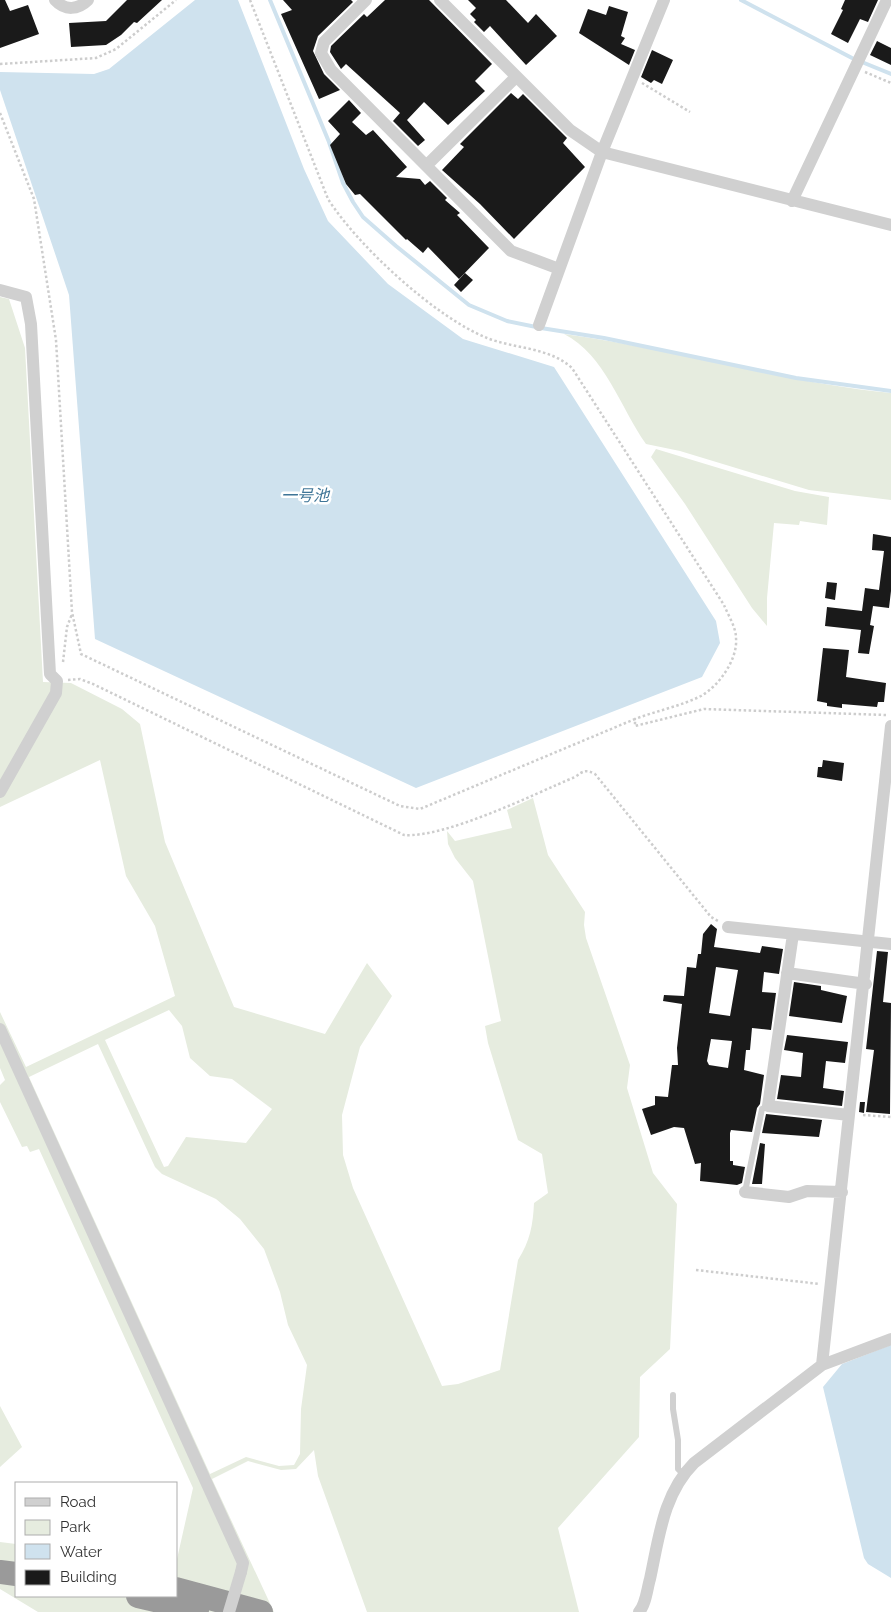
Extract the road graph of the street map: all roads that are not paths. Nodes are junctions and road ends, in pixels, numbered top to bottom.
1 (55, 0) edge
2 (88, 0) edge
3 (366, 0) edge
4 (440, 0) edge
5 (664, 0) edge
6 (887, 0) edge
7 (516, 77) junction
8 (602, 152) junction
9 (427, 165) junction
10 (792, 202) junction
11 (891, 226) edge
12 (554, 267) dead end
13 (0, 290) edge
14 (540, 325) dead end
15 (891, 726) edge
16 (0, 792) edge
17 (728, 927) road end
18 (793, 934) junction
19 (869, 942) junction
20 (891, 944) edge
21 (787, 973) junction
22 (866, 984) junction
23 (0, 1029) edge
24 (768, 1106) junction
25 (849, 1115) junction
26 (745, 1192) joint
27 (842, 1192) junction
28 (891, 1339) edge
29 (822, 1365) junction
30 (673, 1395) dead end
31 (683, 1474) junction
32 (0, 1557) edge
33 (15, 1559) edge
34 (0, 1572) edge
35 (15, 1574) edge
36 (178, 1590) edge
37 (142, 1597) edge
38 (206, 1612) edge
39 (229, 1612) edge
40 (261, 1612) edge
41 (639, 1612) edge

1 - 2 street
3 - 9 street
4 - 7 street
5 - 8 street
6 - 10 street
7 - 8 street
7 - 9 street
8 - 10 street
8 - 14 street
9 - 12 street
10 - 11 street
13 - 16 street
15 - 19 street
17 - 18 street
18 - 19 street
18 - 21 street
19 - 20 street
19 - 22 street
21 - 22 street
21 - 24 street
22 - 25 street
23 - 39 street, bridge
24 - 25 street
24 - 26 lane
25 - 27 street
26 - 27 street
27 - 29 street
28 - 29 street
29 - 31 street
30 - 31 lane
31 - 41 street
32 - 33 highway
34 - 35 highway
36 - 40 highway
37 - 38 highway

